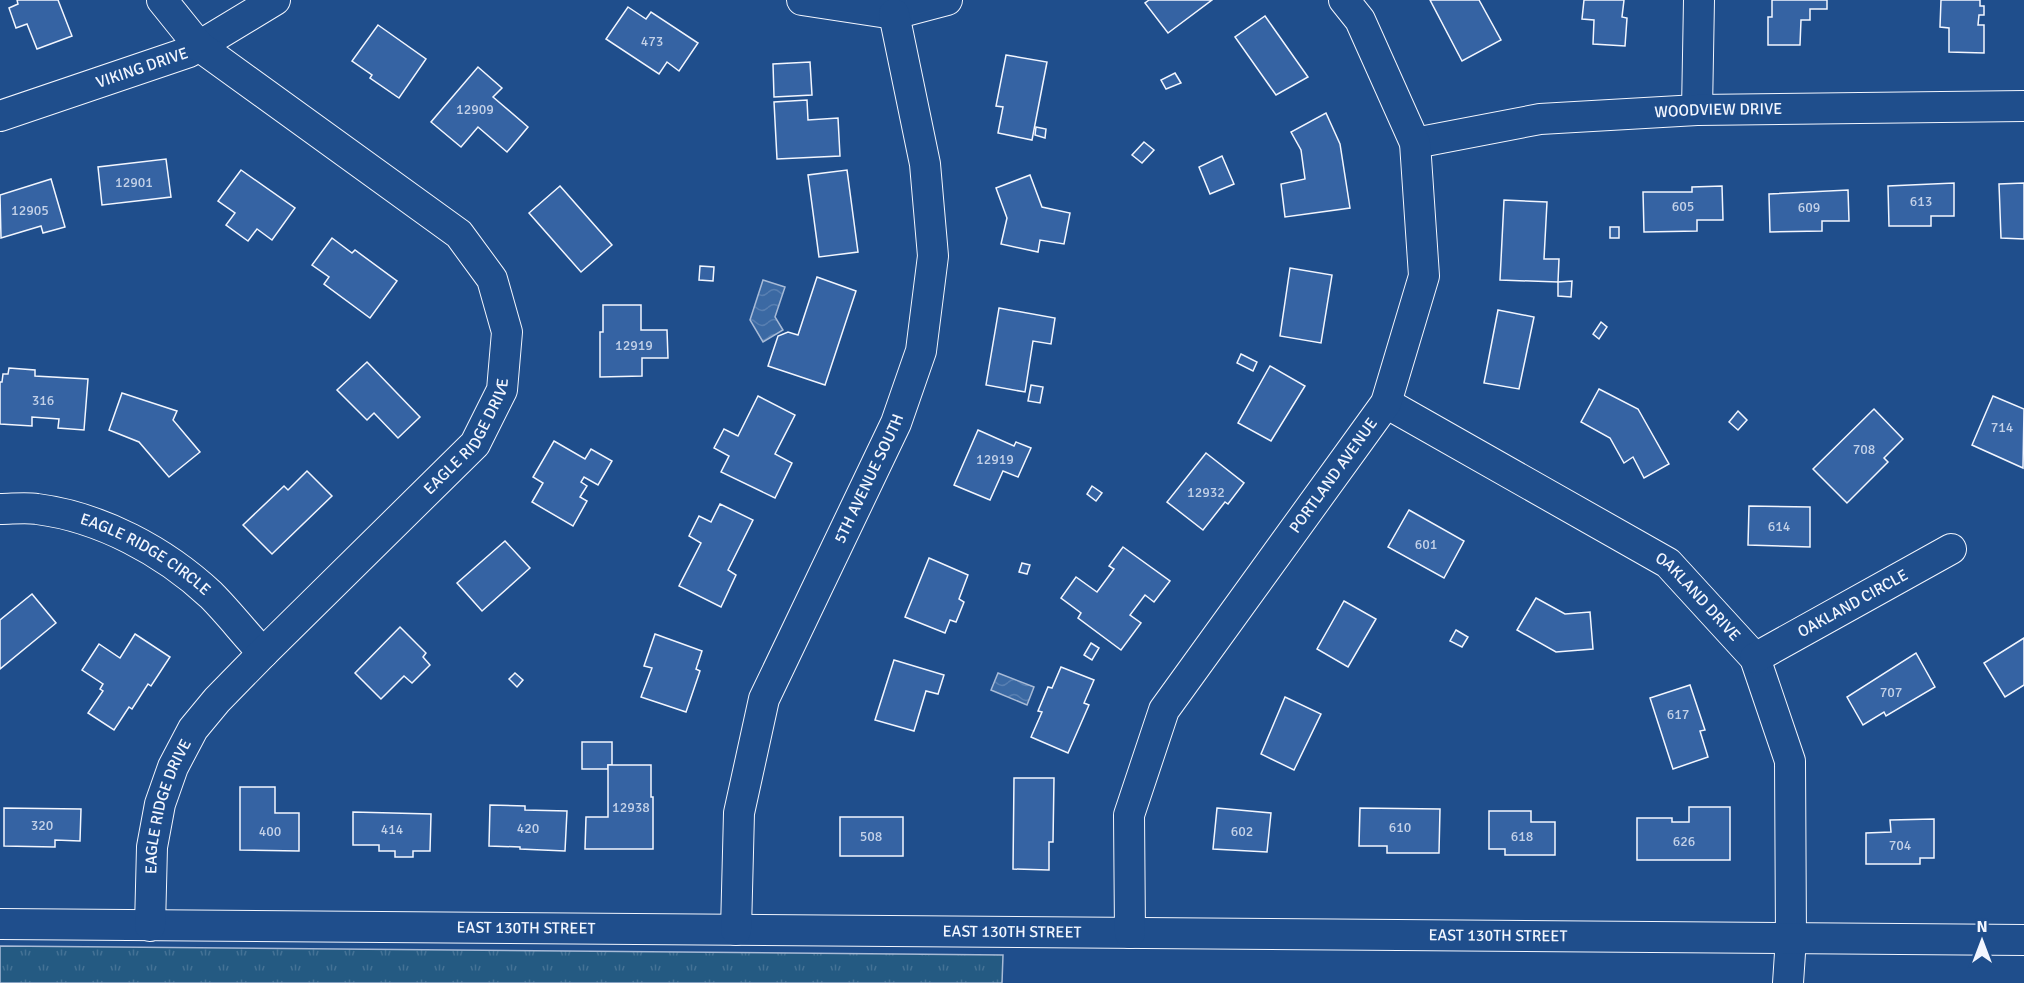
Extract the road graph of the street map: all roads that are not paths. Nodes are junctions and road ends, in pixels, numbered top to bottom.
1 (162, 0) edge
2 (275, 0) edge
3 (802, 0) edge
4 (947, 0) edge
5 (1344, 0) edge
6 (1699, 0) edge
7 (894, 14) junction
8 (199, 46) junction
9 (2024, 106) edge
10 (1697, 110) junction
11 (0, 116) edge
12 (1415, 143) junction
13 (1386, 403) junction
14 (0, 509) edge
15 (1951, 549) dead end
16 (263, 653) junction
17 (1755, 658) junction
18 (0, 924) edge
19 (150, 926) junction
20 (736, 930) junction
21 (1130, 933) junction
22 (1791, 938) junction
23 (2024, 940) edge
24 (1788, 983) edge

1 - 8 street, EAGLE RIDGE DRIVE
2 - 8 street, VIKING DRIVE
3 - 7 street
4 - 7 street
5 - 12 street, PORTLAND AVENUE
6 - 10 street
7 - 20 street, 5TH AVENUE SOUTH
8 - 11 street, VIKING DRIVE
8 - 16 street, EAGLE RIDGE DRIVE
9 - 10 street, WOODVIEW DRIVE
10 - 12 street, WOODVIEW DRIVE
12 - 13 street, PORTLAND AVENUE
13 - 17 street, OAKLAND DRIVE
13 - 21 street, PORTLAND AVENUE
14 - 16 street, EAGLE RIDGE CIRCLE
15 - 17 street, OAKLAND CIRCLE
16 - 19 street, EAGLE RIDGE DRIVE
17 - 22 street, OAKLAND DRIVE
18 - 19 street, EAST 130TH STREET
19 - 20 street, EAST 130TH STREET
20 - 21 street, EAST 130TH STREET
21 - 22 street, EAST 130TH STREET
22 - 23 street, EAST 130TH STREET
22 - 24 street, OAKLAND DRIVE

